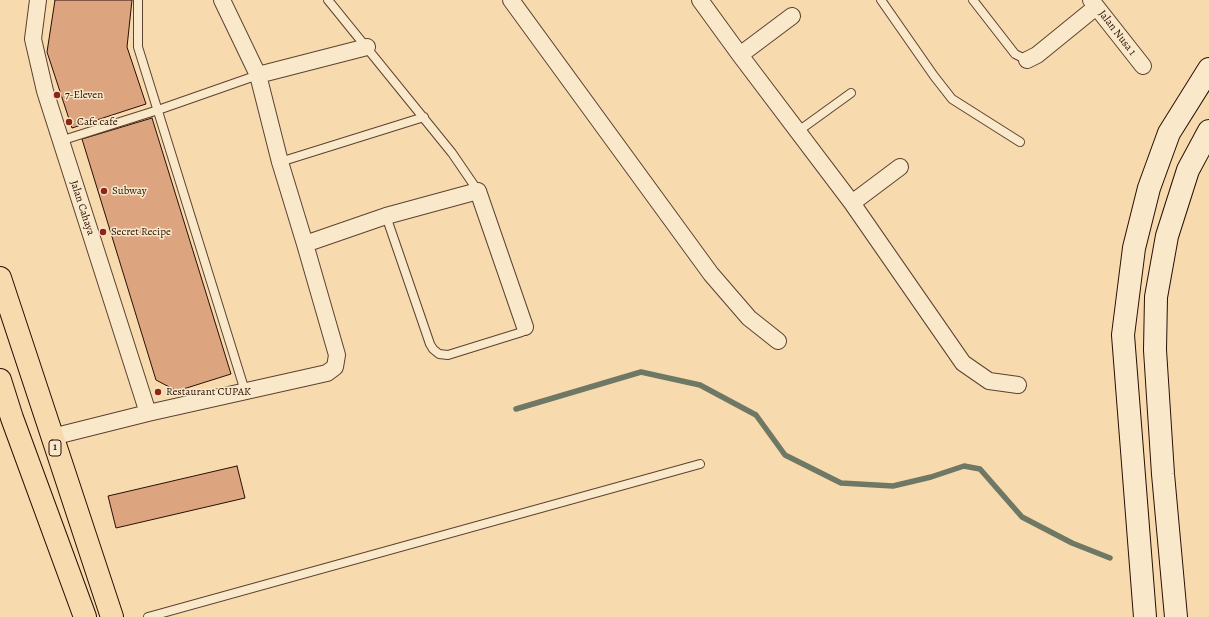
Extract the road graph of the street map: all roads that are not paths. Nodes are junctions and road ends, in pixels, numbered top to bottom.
1 (38, 0) edge
2 (138, 0) edge
3 (222, 0) edge
4 (328, 0) edge
5 (510, 0) edge
6 (700, 0) edge
7 (881, 0) edge
8 (973, 0) edge
9 (1094, 4) edge
10 (792, 16) dead end
11 (367, 47) junction
12 (740, 55) junction
13 (1027, 60) joint
14 (1143, 66) dead end
15 (1209, 70) edge
16 (258, 76) junction
17 (850, 93) dead end
18 (158, 110) junction
19 (424, 117) junction
20 (1209, 131) edge
21 (797, 132) junction
22 (60, 141) junction
23 (1020, 142) dead end
24 (280, 162) junction
25 (900, 167) dead end
26 (478, 191) junction
27 (852, 203) junction
28 (386, 216) junction
29 (305, 244) junction
30 (0, 278) edge
31 (525, 327) joint
32 (778, 341) dead end
33 (0, 380) edge
34 (1018, 385) dead end
35 (246, 391) junction
36 (148, 413) junction
37 (52, 437) junction
38 (700, 464) dead end
39 (85, 617) edge
40 (112, 617) edge
41 (148, 617) edge
42 (1145, 617) edge
43 (1176, 617) edge

1 - 22 street, Jalan Cahaya
2 - 18 lane
3 - 16 street
4 - 11 lane
5 - 32 street
6 - 12 street
7 - 23 lane
8 - 13 lane
9 - 13 street
9 - 14 street, Jalan Nusa 1
10 - 12 street
11 - 16 street
11 - 19 lane
12 - 21 street
15 - 42 main road
16 - 18 lane
16 - 24 street
17 - 21 lane
18 - 22 lane
18 - 35 lane
19 - 24 lane
19 - 26 lane
20 - 43 main road
21 - 27 street
22 - 36 street, Jalan Cahaya
24 - 29 street
25 - 27 street
26 - 28 street
26 - 31 street
27 - 34 street
28 - 29 street
28 - 31 lane
29 - 35 street
30 - 37 main road, 1
33 - 39 main road
35 - 36 street
36 - 37 street
37 - 40 main road, 1
38 - 41 lane

